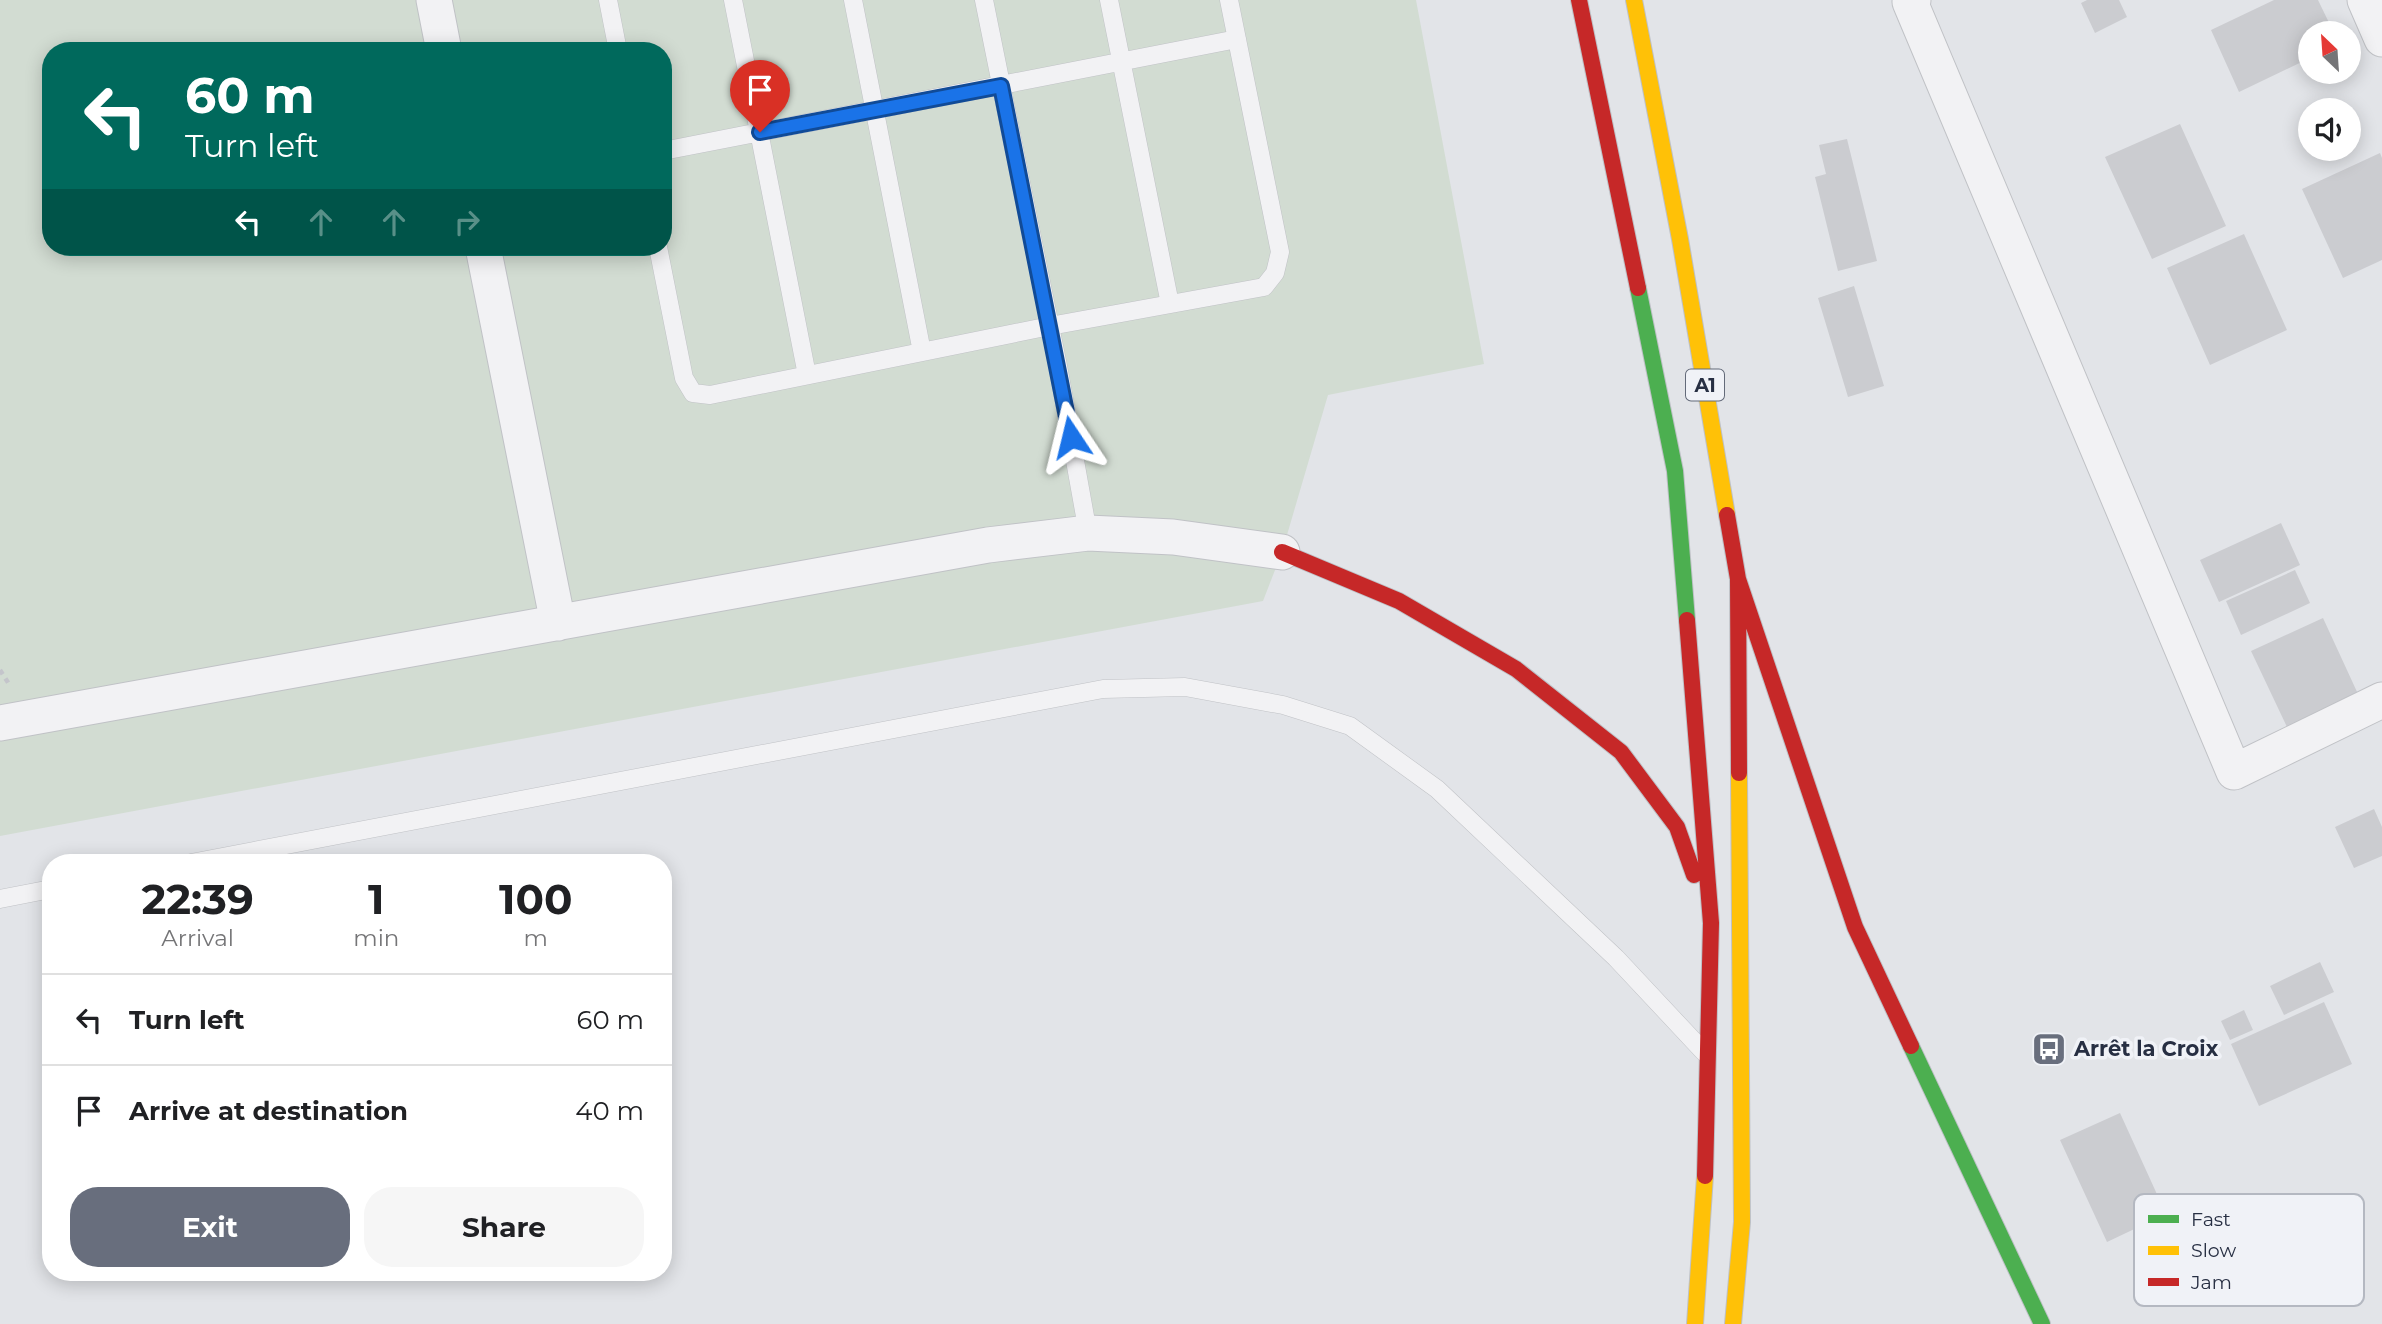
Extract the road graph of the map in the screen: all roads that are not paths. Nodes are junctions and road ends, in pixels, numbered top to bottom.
1 (434, 0) edge
2 (608, 0) edge
3 (733, 0) edge
4 (853, 0) edge
5 (984, 0) edge
6 (1109, 0) edge
7 (1229, 0) edge
8 (1579, 0) edge
9 (1634, 0) edge
10 (1913, 0) edge
11 (2365, 0) edge
12 (1237, 39) junction
13 (2382, 39) edge
14 (442, 42) edge
15 (616, 42) edge
16 (1122, 62) junction
17 (1001, 86) junction
18 (874, 110) junction
19 (760, 132) junction
20 (672, 148) edge
21 (485, 256) edge
22 (660, 256) edge
23 (1170, 304) junction
24 (1049, 326) junction
25 (922, 352) junction
26 (807, 375) junction
27 (1088, 533) junction
28 (1282, 552) joint
29 (1738, 579) junction
30 (558, 623) junction
31 (2382, 700) edge
32 (0, 723) edge
33 (238, 854) edge
34 (42, 892) edge
35 (0, 899) edge
36 (1711, 923) junction
37 (1708, 1056) junction
38 (1695, 1324) edge
39 (1733, 1324) edge
40 (2042, 1324) edge

1 - 14 street
2 - 15 lane
3 - 19 lane
4 - 18 lane
5 - 17 lane
6 - 16 lane
7 - 12 lane
8 - 36 main road, A1
9 - 29 main road, A1
10 - 31 street
11 - 13 street
12 - 16 lane
12 - 23 lane
16 - 17 lane
16 - 23 lane
17 - 18 lane
17 - 24 lane
18 - 19 lane
18 - 25 lane
19 - 20 lane
19 - 26 lane
21 - 30 street
22 - 26 lane
23 - 24 lane
24 - 25 lane
24 - 27 lane
25 - 26 lane
27 - 28 street
27 - 30 street
28 - 36 main road
29 - 39 main road
29 - 40 main road, A1
30 - 32 street
33 - 37 lane
34 - 35 lane
36 - 37 main road
37 - 38 main road

